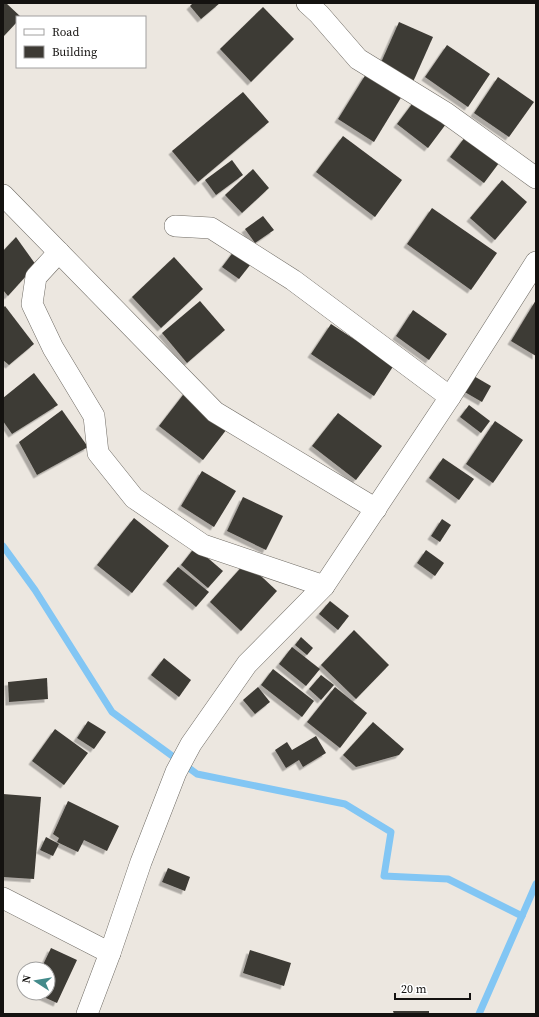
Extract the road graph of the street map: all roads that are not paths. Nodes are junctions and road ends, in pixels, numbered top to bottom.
1 (307, 3) edge
2 (536, 178) edge
3 (3, 195) edge
4 (175, 226) dead end
5 (59, 252) junction
6 (536, 262) edge
7 (450, 397) junction
8 (376, 509) junction
9 (324, 586) junction
10 (3, 898) edge
11 (110, 953) junction
12 (87, 1014) edge

1 - 2 street
3 - 5 street
4 - 7 street
5 - 8 street
5 - 9 street
6 - 7 street
7 - 8 street
8 - 9 street
9 - 11 street
10 - 11 street
11 - 12 street

